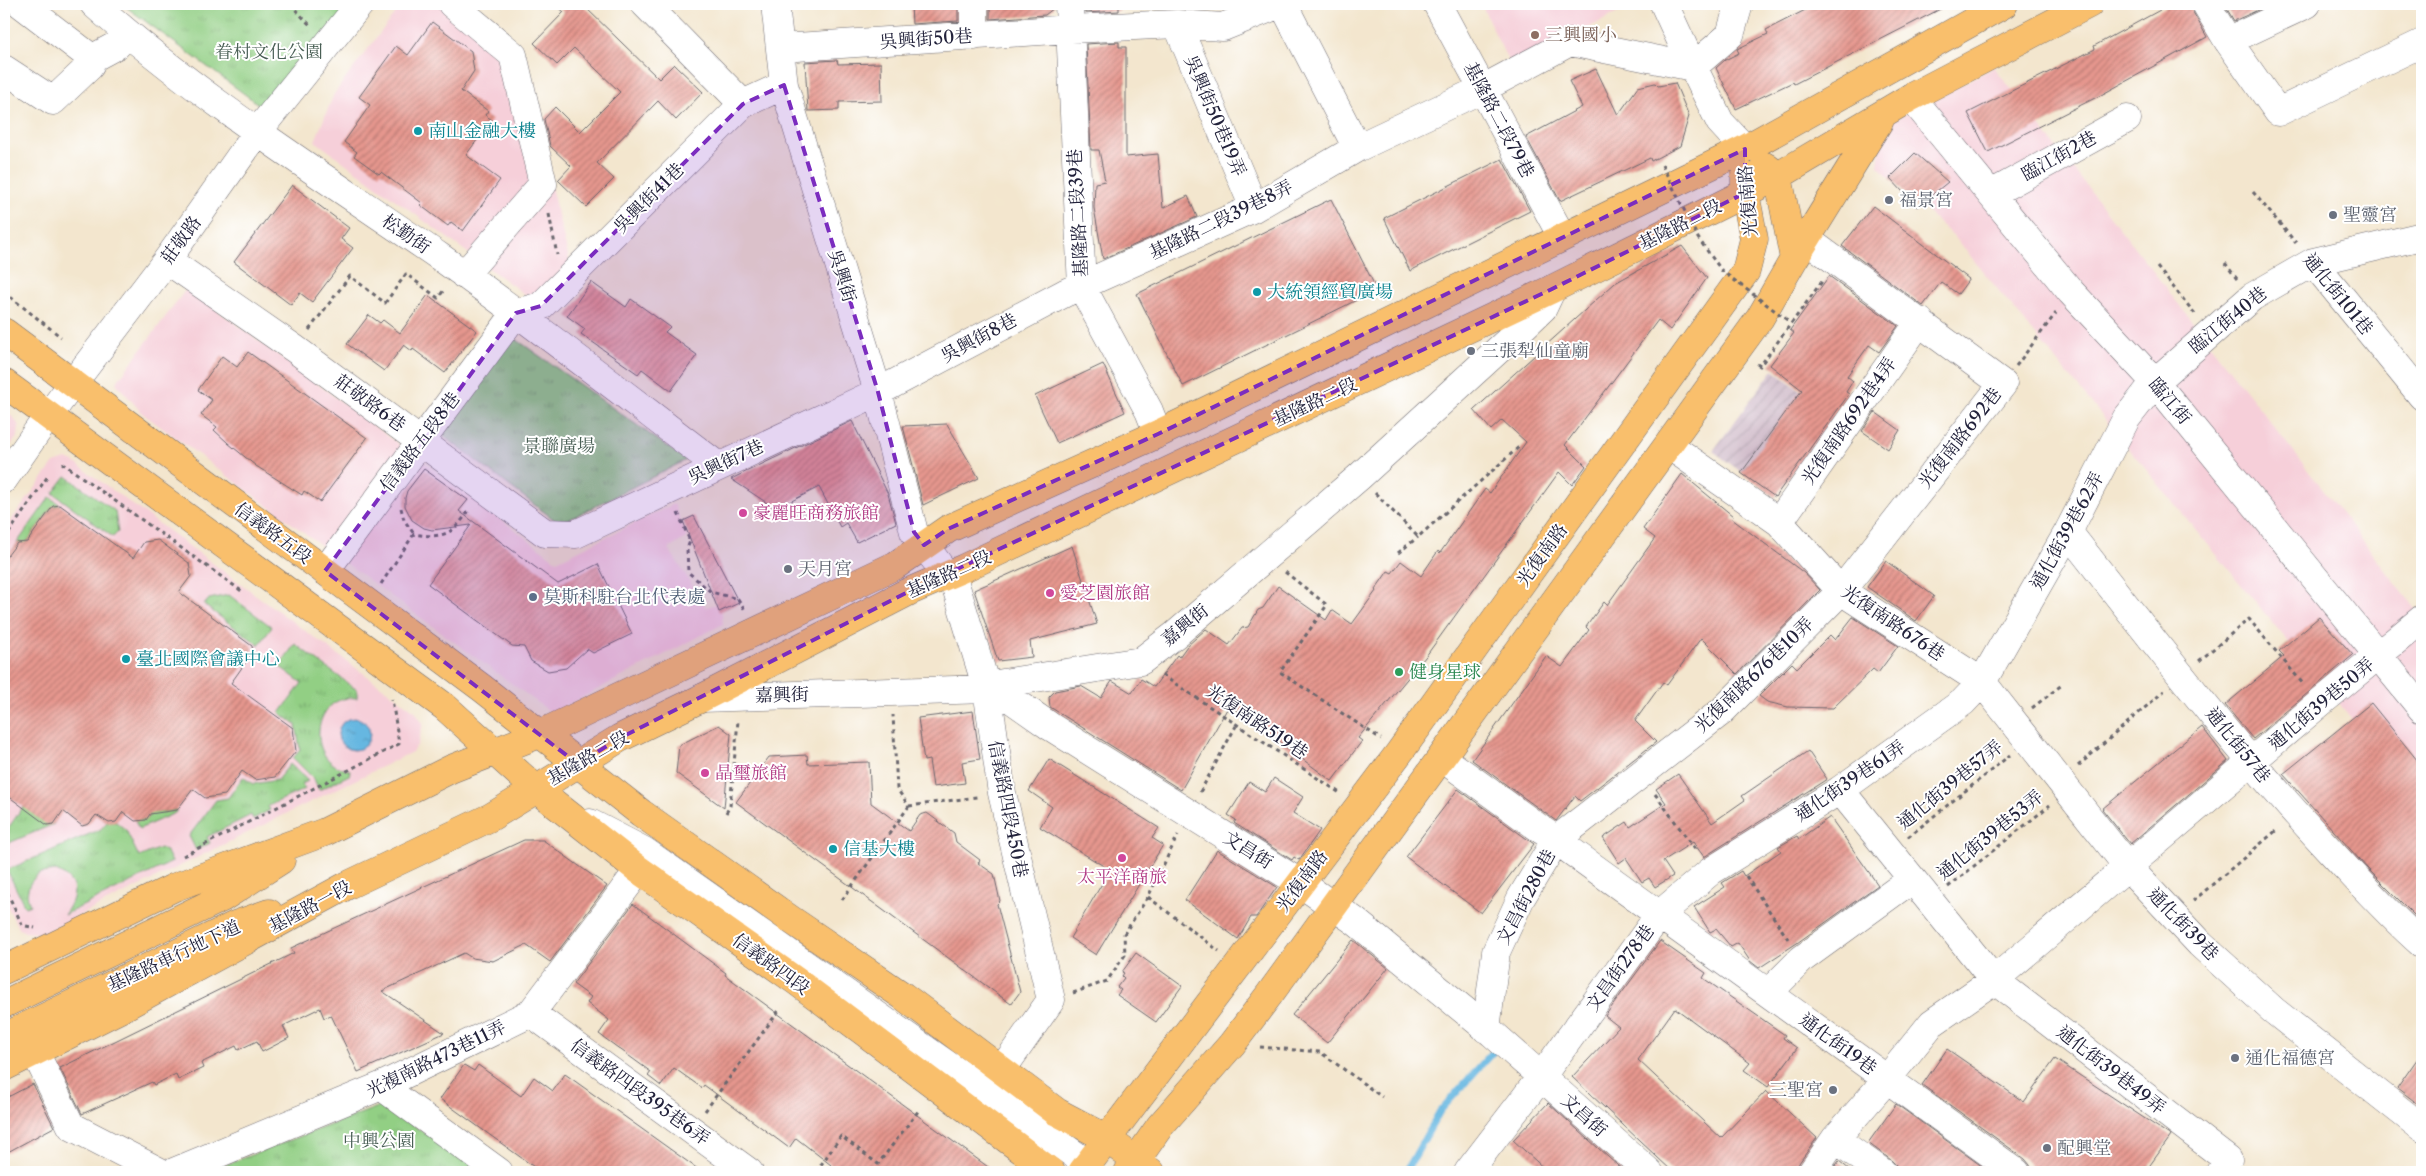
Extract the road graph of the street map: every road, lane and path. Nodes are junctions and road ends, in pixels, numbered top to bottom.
1 (21, 4) edge
2 (94, 4) edge
3 (290, 4) edge
4 (360, 4) edge
5 (452, 4) edge
6 (645, 4) edge
7 (775, 4) edge
8 (974, 4) edge
9 (1282, 4) edge
10 (1437, 4) edge
11 (1664, 4) edge
12 (1739, 4) edge
13 (2089, 4) edge
14 (2206, 4) edge
15 (2307, 4) edge
16 (1985, 8) edge
17 (1070, 16) edge
18 (1177, 24) junction
19 (126, 33) junction
20 (974, 36) junction
21 (2228, 41) junction
22 (2422, 43) edge
23 (328, 44) junction
24 (781, 48) junction
25 (91, 59) junction
26 (1693, 67) junction
27 (4, 69) edge
28 (784, 85) junction
29 (1482, 89) junction
30 (1911, 97) junction
31 (743, 104) junction
32 (1883, 116) junction
33 (2127, 119) dead end
34 (258, 131) junction
35 (1357, 148) junction
36 (1745, 149) junction
37 (1662, 165) dead end
38 (1778, 176) junction
39 (2422, 177) edge
40 (2416, 179) dead end
41 (543, 184) junction
42 (2254, 192) dead end
43 (1745, 193) junction
44 (1990, 194) junction
45 (1254, 208) junction
46 (2422, 236) edge
47 (1562, 237) junction
48 (1800, 249) junction
49 (167, 260) junction
50 (2313, 262) junction
51 (2157, 267) dead end
52 (461, 272) junction
53 (1823, 280) dead end
54 (566, 281) junction
55 (1082, 287) junction
56 (1552, 289) junction
57 (4, 292) edge
58 (2071, 292) junction
59 (516, 313) junction
60 (1920, 321) junction
61 (1790, 322) junction
62 (4, 332) edge
63 (2210, 333) junction
64 (61, 337) dead end
65 (295, 348) junction
66 (1760, 366) dead end
67 (2155, 382) junction
68 (4, 383) edge
69 (72, 384) junction
70 (2003, 384) junction
71 (878, 392) junction
72 (2422, 396) edge
73 (48, 416) junction
74 (1158, 434) junction
75 (421, 441) junction
76 (1520, 446) dead end
77 (1670, 446) junction
78 (62, 463) dead end
79 (718, 466) junction
80 (48, 476) dead end
81 (1359, 477) junction
82 (4, 479) edge
83 (485, 488) junction
84 (668, 490) junction
85 (1779, 522) junction
86 (2068, 532) junction
87 (576, 534) joint
88 (1418, 537) junction
89 (4, 540) edge
90 (924, 545) junction
91 (1398, 553) dead end
92 (1266, 557) junction
93 (324, 571) junction
94 (946, 576) junction
95 (1841, 591) junction
96 (248, 596) dead end
97 (368, 603) junction
98 (2422, 619) edge
99 (759, 629) junction
100 (2378, 656) junction
101 (1141, 660) junction
102 (1982, 682) junction
103 (2063, 684) dead end
104 (989, 687) junction
105 (384, 694) dead end
106 (702, 698) junction
107 (893, 706) dead end
108 (2422, 710) edge
109 (738, 718) dead end
110 (1236, 726) junction
111 (2021, 731) junction
112 (542, 733) junction
113 (494, 752) junction
114 (1399, 752) junction
115 (1442, 758) junction
116 (2252, 762) junction
117 (578, 764) junction
118 (1641, 776) junction
119 (536, 789) junction
120 (1840, 790) junction
121 (2068, 790) junction
122 (1002, 793) junction
123 (909, 806) junction
124 (1359, 806) junction
125 (1189, 813) junction
126 (726, 814) dead end
127 (2295, 814) junction
128 (325, 832) junction
129 (1556, 840) junction
130 (1890, 852) junction
131 (180, 857) dead end
132 (1722, 864) junction
133 (2128, 867) junction
134 (639, 870) junction
135 (1912, 879) junction
136 (1300, 883) junction
137 (4, 885) edge
138 (348, 885) junction
139 (1148, 897) junction
140 (842, 900) dead end
141 (1930, 901) junction
142 (1333, 907) junction
143 (1660, 914) junction
144 (2174, 918) junction
145 (40, 930) dead end
146 (2422, 944) edge
147 (1802, 959) junction
148 (6, 964) edge
149 (1238, 966) junction
150 (1994, 980) junction
151 (1768, 994) junction
152 (1051, 1000) junction
153 (4, 1004) edge
154 (780, 1009) dead end
155 (530, 1013) junction
156 (1489, 1031) junction
157 (4, 1037) edge
158 (1232, 1044) junction
159 (35, 1052) junction
160 (4, 1067) edge
161 (1001, 1071) junction
162 (1541, 1077) junction
163 (1887, 1079) junction
164 (381, 1086) junction
165 (1382, 1097) dead end
166 (919, 1110) dead end
167 (1057, 1112) junction
168 (2422, 1128) edge
169 (692, 1130) junction
170 (1106, 1138) junction
171 (1835, 1139) junction
172 (2224, 1166) edge
173 (1138, 1168) edge
174 (1089, 1169) edge
175 (160, 1172) edge
176 (174, 1172) edge
177 (499, 1172) edge
178 (750, 1172) edge
179 (816, 1172) edge
180 (1051, 1172) edge
181 (1468, 1172) edge
182 (1649, 1172) edge
183 (1812, 1172) edge
184 (1882, 1172) edge
185 (2016, 1172) edge

1 - 25 street
2 - 19 street, 松勤街
3 - 23 path
4 - 23 street, 莊敬路
5 - 41 street
6 - 31 street
7 - 24 street, 吳興街
8 - 20 street
9 - 18 street, 吳興街50巷
9 - 35 street
10 - 29 street, 基隆路二段79巷
11 - 26 street
12 - 26 street
13 - 30 main road, 基隆路二段
14 - 21 street
15 - 21 street
16 - 36 main road, 基隆路二段
17 - 18 street, 吳興街50巷
17 - 20 street, 吳興街50巷
17 - 55 street, 基隆路二段39巷
18 - 45 street, 吳興街50巷19弄
19 - 25 street
19 - 34 street, 松勤街
20 - 24 street, 吳興街50巷
21 - 22 street
23 - 34 street, 莊敬路
24 - 28 street, 吳興街
25 - 27 street
26 - 29 street, 基隆路二段39巷8弄
26 - 36 street
28 - 31 street, 吳興街41巷
28 - 71 street, 吳興街
29 - 35 street, 基隆路二段39巷8弄
29 - 47 street, 基隆路二段79巷
30 - 32 main road, 基隆路二段
30 - 44 street, 臨江街
31 - 54 street, 吳興街41巷
32 - 38 main road, 基隆路二段
32 - 48 main road
33 - 44 street, 臨江街2巷
34 - 49 street, 莊敬路
34 - 52 street, 松勤街
35 - 45 street, 基隆路二段39巷8弄
36 - 38 main road, 光復南路
36 - 43 main road, 光復南路
36 - 47 main road, 基隆路二段
37 - 61 path, bridge
38 - 43 main road, 基隆路二段
38 - 48 main road, 光復南路
39 - 40 path
41 - 52 street
41 - 54 path
42 - 50 path, 通化街101巷
43 - 56 main road, 基隆路二段
43 - 114 main road, 光復南路
44 - 58 street, 臨江街
45 - 55 street, 基隆路二段39巷8弄
46 - 50 street, 臨江街40巷
47 - 74 main road, 基隆路二段
48 - 60 street, 光復南路692巷
48 - 77 main road
49 - 65 street, 莊敬路6巷
49 - 69 street, 莊敬路
50 - 63 street, 臨江街40巷
50 - 72 street, 通化街101巷
51 - 63 path
52 - 59 street, 松勤街
52 - 65 path
53 - 61 path
54 - 59 street, 吳興街41巷
55 - 71 street, 吳興街8巷
55 - 74 street, 基隆路二段39巷
56 - 81 street, 嘉興街
56 - 94 main road, 基隆路二段
57 - 64 path
58 - 67 street, 臨江街
58 - 70 path
59 - 75 street, 信義路五段8巷
59 - 79 street, 松勤街
60 - 70 street, 光復南路692巷
60 - 85 street, 光復南路692巷4弄
61 - 66 path
62 - 69 main road, 信義路五段
63 - 67 street, 臨江街40巷
65 - 75 street, 莊敬路6巷
67 - 86 street, 通化街39巷62弄
67 - 100 street, 臨江街
68 - 73 main road
69 - 73 street, 莊敬路
69 - 93 main road, 信義路五段
70 - 95 street, 光復南路692巷
71 - 79 street, 吳興街7巷
71 - 90 street, 吳興街
73 - 82 street, 莊敬路
73 - 113 main road
74 - 90 main road, 基隆路二段
75 - 83 street, 莊敬路6巷
75 - 93 street, 信義路五段8巷
76 - 88 path
77 - 85 street, 光復南路676巷
77 - 115 main road
78 - 96 path
79 - 84 street, 吳興街7巷
80 - 89 path
81 - 88 path
81 - 92 street, 嘉興街
83 - 87 street, 莊敬路6巷
83 - 97 path
84 - 87 street, 吳興街7巷
84 - 99 path
85 - 95 street, 光復南路676巷
86 - 102 street, 通化街39巷62弄
86 - 116 street, 通化街57巷
88 - 91 path
90 - 94 street, 信義路四段450巷
90 - 99 main road, 基隆路二段
92 - 101 street, 嘉興街
92 - 114 path
93 - 97 main road, 信義路五段
94 - 104 street, 信義路四段450巷
94 - 106 main road, 基隆路二段
95 - 102 street, 光復南路676巷
95 - 118 street, 光復南路676巷10弄
97 - 112 main road, 信義路五段
98 - 100 street, 通化街39巷50弄
99 - 112 main road, 基隆路二段
100 - 108 street, 臨江街
100 - 116 street, 通化街39巷50弄
101 - 104 street, 嘉興街
101 - 110 path, 光復南路519巷
102 - 111 street, 通化街39巷
102 - 120 street, 通化街39巷61弄
103 - 111 path, 通化街39巷57弄
104 - 106 street, 嘉興街
104 - 122 street, 信義路四段450巷
104 - 125 street, 文昌街
105 - 131 path
106 - 117 main road, 基隆路二段
107 - 123 path
109 - 126 path
110 - 124 path, 光復南路519巷
110 - 125 path
111 - 121 street, 通化街39巷
111 - 130 path, 通化街39巷57弄
112 - 113 main road, 基隆路二段
112 - 117 main road
113 - 119 main road, 信義路四段
113 - 128 main road
114 - 124 main road, 光復南路
115 - 129 street, 通化街19巷
115 - 142 main road
116 - 127 street, 通化街57巷
116 - 133 street, 通化街39巷50弄
117 - 119 main road, 基隆路二段
117 - 161 main road
118 - 129 street, 文昌街280巷
118 - 132 path
119 - 134 main road, 信義路四段
119 - 138 main road, 基隆路一段
119 - 174 street
120 - 130 street, 通化街39巷49弄
120 - 132 street, 通化街39巷61弄
121 - 133 street, 通化街39巷
121 - 141 path, 通化街39巷53弄
122 - 123 path
122 - 152 street, 信義路四段450巷
123 - 140 path
124 - 136 main road, 光復南路
125 - 136 street, 文昌街
125 - 139 path
127 - 144 path
127 - 146 street, 通化街57巷
128 - 148 main road
128 - 153 main road, 基隆路車行地下道
129 - 143 street, 通化街19巷
129 - 156 street, 文昌街280巷
130 - 135 street, 通化街39巷49弄
132 - 143 street, 文昌街278巷
132 - 147 path
133 - 144 street, 通化街39巷
133 - 150 street
134 - 155 street, 光複南路473巷11弄
134 - 180 main road, 信義路四段
135 - 141 street, 通化街39巷49弄
135 - 147 street
136 - 142 street, 文昌街
136 - 149 main road, 光復南路
137 - 145 path
138 - 157 main road, 基隆路車行地下道
138 - 159 main road, 基隆路一段
139 - 149 path
139 - 152 path
141 - 150 street, 通化街39巷49弄
142 - 156 street, 文昌街
142 - 158 main road
143 - 151 street, 通化街19巷
143 - 162 street, 文昌街278巷
144 - 168 street, 通化街39巷
147 - 151 street
149 - 170 main road, 光復南路
150 - 163 street
150 - 172 street, 通化街39巷49弄
151 - 163 street, 通化街19巷
152 - 161 street
154 - 169 path
155 - 164 street, 光複南路473巷11弄
155 - 169 street, 信義路四段395巷6弄
156 - 162 street, 文昌街
158 - 165 path
158 - 173 main road
159 - 160 main road, 基隆路一段
159 - 175 street
161 - 167 main road
162 - 181 street, 文昌街278巷
162 - 182 street, 文昌街
163 - 171 street
163 - 185 street, 通化街19巷
164 - 176 street, 光複南路473巷11弄
164 - 177 street
166 - 179 path
167 - 170 main road
167 - 174 street
169 - 178 street, 信義路四段395巷6弄
170 - 173 main road
170 - 174 main road, 光復南路
171 - 183 street
171 - 184 street

